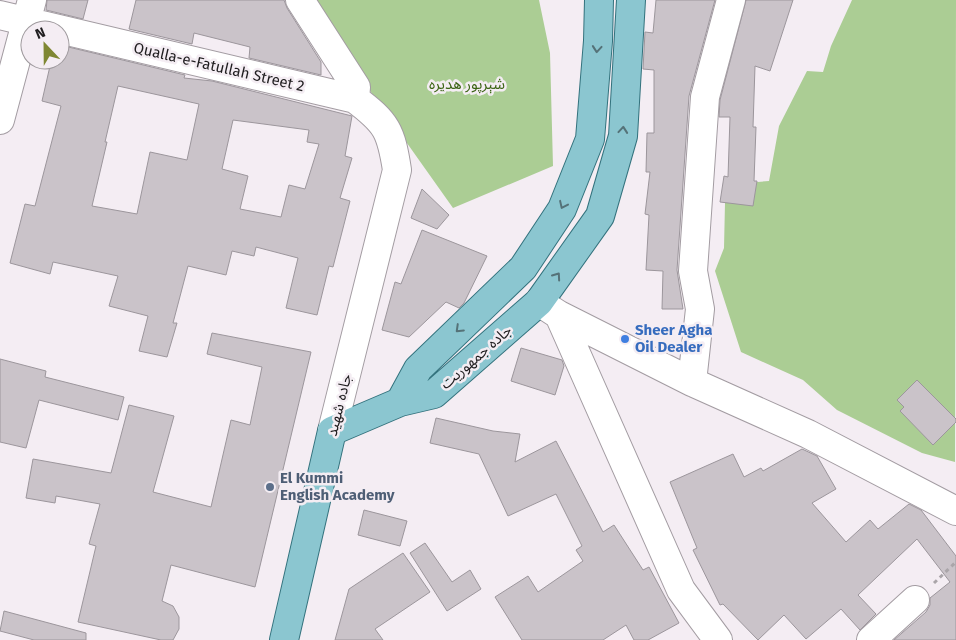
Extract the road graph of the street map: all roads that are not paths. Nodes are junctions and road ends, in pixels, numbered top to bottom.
1 (300, 0) edge
2 (599, 0) edge
3 (631, 0) edge
4 (731, 0) edge
5 (30, 11) edge
6 (0, 15) edge
7 (355, 99) junction
8 (0, 120) edge
9 (398, 170) joint
10 (549, 308) junction
11 (692, 382) junction
12 (400, 402) junction
13 (332, 431) junction
14 (956, 511) edge
15 (915, 600) dead end
16 (284, 640) edge
17 (718, 640) edge
18 (871, 640) edge

1 - 7 street
2 -> 12 main road, جاده جمهوریت
10 -> 3 main road, جاده جمهوریت
4 - 11 street
5 - 6 street, Qualla-e-Fatullah Street 2
5 - 7 street, Qualla-e-Fatullah Street 2
5 - 8 street
7 - 9 street, Qualla-e-Fatullah Street 2
9 - 13 street, جاده شهید
10 - 11 street
10 - 12 main road, جاده جمهوریت
10 - 17 street
11 - 14 street
12 - 13 main road
13 - 16 main road, جاده شهید
15 - 18 street

